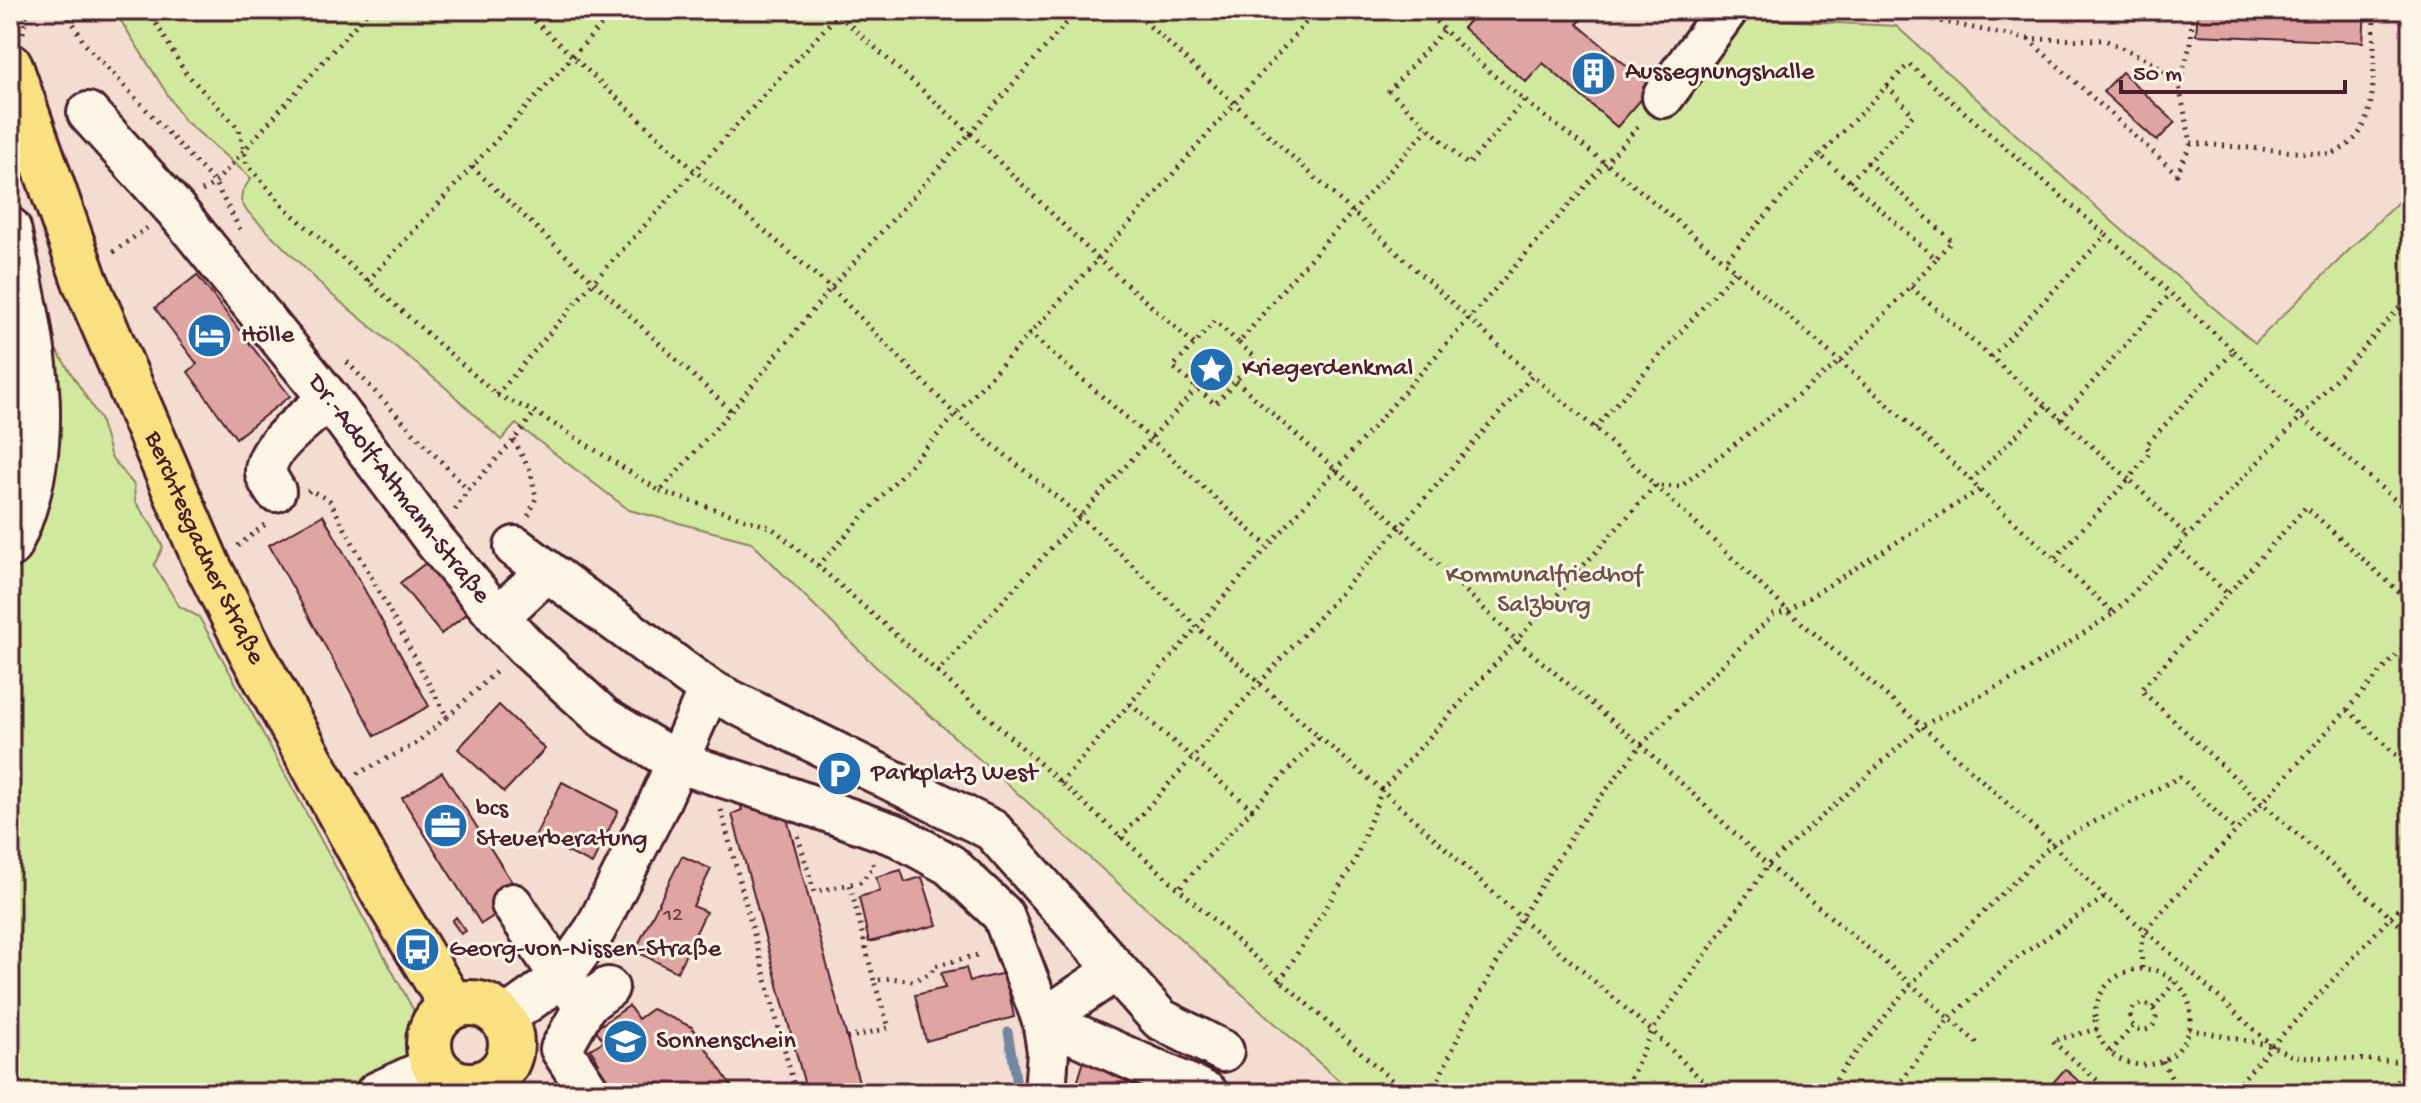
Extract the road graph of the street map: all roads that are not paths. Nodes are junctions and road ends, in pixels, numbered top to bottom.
1 (1727, 10) edge
2 (16, 50) edge
3 (1663, 97) road end
4 (88, 113) dead end
5 (10, 228) edge
6 (329, 399) junction
7 (284, 501) road end
8 (10, 547) edge
9 (515, 547) road end
10 (547, 571) junction
11 (498, 617) junction
12 (709, 690) junction
13 (676, 762) junction
14 (1032, 875) junction
15 (985, 898) junction
16 (512, 904) dead end
17 (1116, 970) junction
18 (585, 990) junction
19 (452, 1006) junction
20 (503, 1019) junction
21 (1043, 1020) junction
22 (1223, 1051) dead end
23 (435, 1066) junction
24 (499, 1086) edge
25 (376, 1093) edge
26 (590, 1093) edge
27 (1045, 1093) edge
28 (1207, 1093) edge

1 - 3 street
2 - 19 main road, Berchtesgadner Straße
4 - 6 street, Dr.-Adolf-Altmann-Straße
5 - 8 street
6 - 7 street
6 - 11 street, Dr.-Adolf-Altmann-Straße
9 - 10 street
10 - 11 street
10 - 12 street
11 - 13 street, Dr.-Adolf-Altmann-Straße
12 - 13 street
12 - 14 street
13 - 15 street, Dr.-Adolf-Altmann-Straße
13 - 18 street
14 - 15 street
14 - 17 street
15 - 21 street, Dr.-Adolf-Altmann-Straße
16 - 18 street
17 - 21 street
17 - 22 street
18 - 20 street
18 - 26 street
19 - 20 main road
19 - 23 main road
20 - 24 main road
21 - 27 street, Dr.-Adolf-Altmann-Straße
21 - 28 street
23 - 24 main road
23 - 25 street

